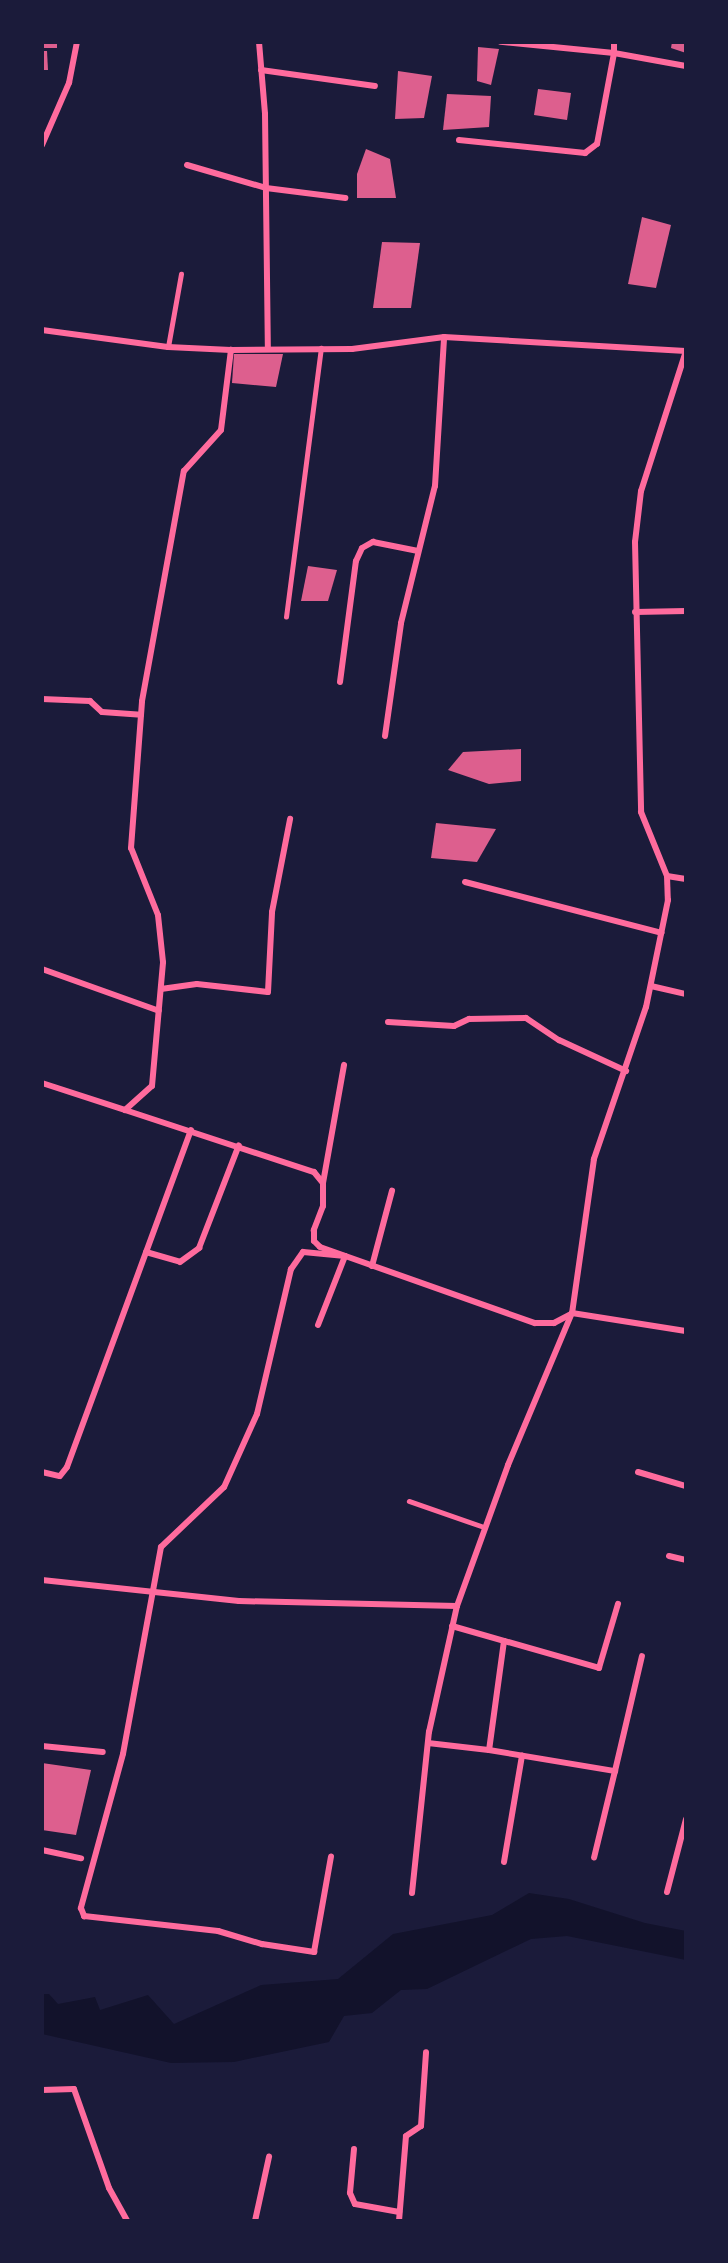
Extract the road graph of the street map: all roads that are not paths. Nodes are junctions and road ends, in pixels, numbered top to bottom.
1 (77, 42) edge
2 (259, 42) edge
3 (501, 42) edge
4 (614, 42) edge
5 (614, 53) junction
6 (686, 66) edge
7 (261, 70) junction
8 (375, 86) dead end
9 (459, 140) dead end
10 (42, 144) edge
11 (187, 165) dead end
12 (266, 188) junction
13 (345, 198) dead end
14 (181, 274) dead end
15 (42, 330) edge
16 (444, 337) junction
17 (168, 347) junction
18 (268, 348) junction
19 (321, 348) junction
20 (231, 350) junction
21 (686, 351) edge
22 (418, 551) junction
23 (686, 611) edge
24 (635, 612) junction
25 (286, 617) dead end
26 (340, 682) dead end
27 (42, 699) edge
28 (141, 715) junction
29 (385, 736) dead end
30 (290, 819) dead end
31 (667, 876) junction
32 (686, 879) edge
33 (465, 882) dead end
34 (662, 933) junction
35 (42, 969) edge
36 (651, 986) junction
37 (161, 989) junction
38 (686, 994) edge
39 (159, 1011) junction
40 (388, 1022) dead end
41 (344, 1065) dead end
42 (626, 1071) junction
43 (42, 1083) edge
44 (124, 1110) junction
45 (191, 1130) junction
46 (239, 1145) junction
47 (322, 1183) junction
48 (392, 1191) dead end
49 (146, 1252) junction
50 (345, 1256) junction
51 (372, 1266) junction
52 (572, 1313) junction
53 (318, 1325) dead end
54 (686, 1331) edge
55 (42, 1472) edge
56 (638, 1472) dead end
57 (686, 1486) edge
58 (409, 1501) dead end
59 (484, 1527) junction
60 (669, 1556) dead end
61 (686, 1560) edge
62 (42, 1580) edge
63 (153, 1591) junction
64 (618, 1604) dead end
65 (457, 1606) junction
66 (452, 1626) junction
67 (504, 1641) junction
68 (642, 1656) dead end
69 (428, 1743) junction
70 (42, 1746) edge
71 (489, 1750) junction
72 (103, 1752) dead end
73 (522, 1756) junction
74 (615, 1772) junction
75 (686, 1819) edge
76 (42, 1850) edge
77 (331, 1857) dead end
78 (81, 1858) dead end
79 (594, 1858) dead end
80 (504, 1862) dead end
81 (668, 1892) dead end
82 (412, 1893) dead end
83 (426, 2052) dead end
84 (42, 2090) edge
85 (354, 2149) dead end
86 (269, 2157) dead end
87 (399, 2212) junction
88 (127, 2221) edge
89 (255, 2221) edge
90 (399, 2221) edge

1 - 10 street
2 - 7 street
3 - 5 street
4 - 5 street
5 - 6 street
5 - 9 street
7 - 8 street
7 - 12 street
11 - 12 street
12 - 13 street
12 - 18 street
14 - 17 lane
15 - 17 street
16 - 19 street
16 - 21 street
16 - 22 street
17 - 20 street
18 - 19 street
18 - 20 street
19 - 25 lane
20 - 28 street
21 - 24 street
22 - 26 street
22 - 29 street
23 - 24 street
24 - 31 street
27 - 28 street
28 - 37 street
30 - 37 street
31 - 32 street
31 - 34 street
33 - 34 street
34 - 36 street
35 - 39 street
36 - 38 street
36 - 42 street
37 - 39 street
39 - 44 street
40 - 42 street
41 - 47 street
42 - 52 street
43 - 44 street
44 - 45 street
45 - 46 street
45 - 49 street
46 - 47 street
46 - 49 street
47 - 50 street
48 - 51 street
49 - 55 street
50 - 51 street
50 - 53 street
50 - 63 street
51 - 52 street
52 - 54 street
52 - 59 street
56 - 57 street
58 - 59 lane
59 - 65 street
60 - 61 street
62 - 63 street
63 - 65 street
63 - 77 street
64 - 67 street
65 - 66 street
66 - 67 street
66 - 69 street
67 - 71 street
68 - 74 street
69 - 71 street
69 - 82 street
70 - 72 street
71 - 73 street
73 - 74 street
73 - 80 street
74 - 79 street
75 - 81 street
76 - 78 street
83 - 87 street
84 - 88 street
85 - 87 street
86 - 89 street
87 - 90 street

